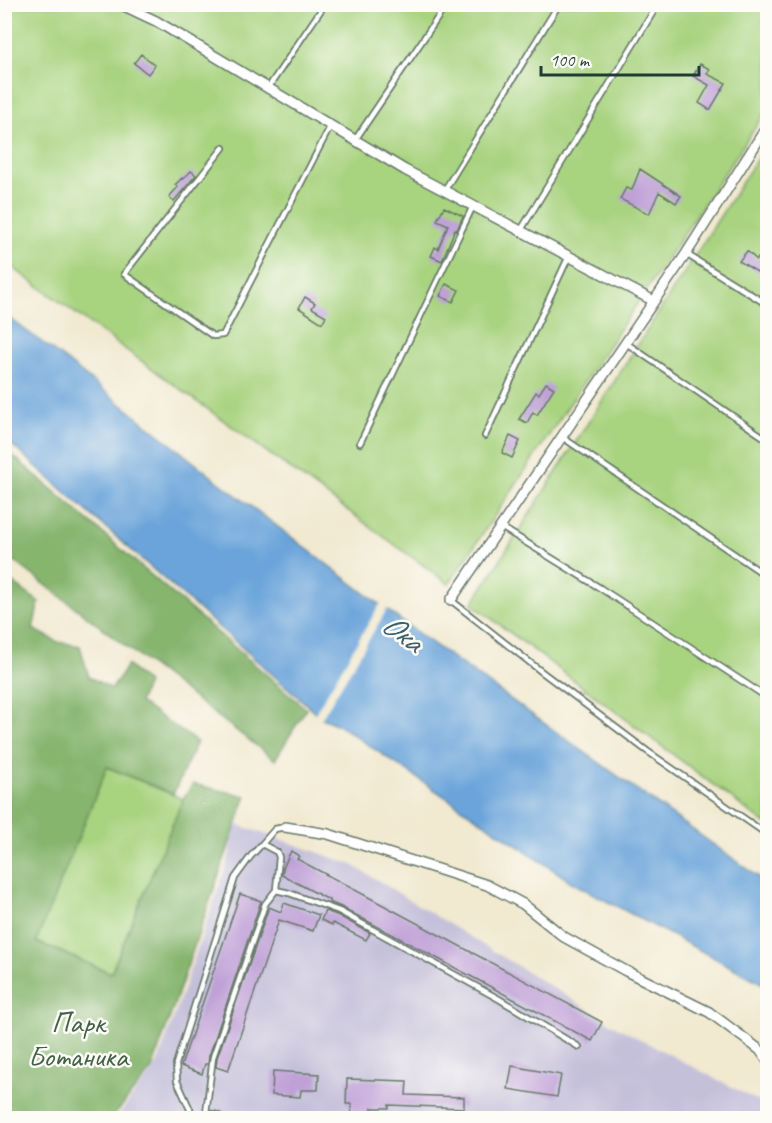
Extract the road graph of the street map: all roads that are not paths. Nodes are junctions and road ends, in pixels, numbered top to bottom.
1 (10, 4) edge
2 (120, 4) edge
3 (325, 4) edge
4 (447, 4) edge
5 (559, 4) edge
6 (658, 4) edge
7 (4, 12) edge
8 (268, 88) junction
9 (331, 125) junction
10 (768, 125) edge
11 (355, 140) junction
12 (223, 148) dead end
13 (444, 190) junction
14 (473, 206) junction
15 (520, 231) junction
16 (686, 254) junction
17 (568, 256) junction
18 (654, 301) junction
19 (768, 304) edge
20 (626, 343) junction
21 (484, 436) dead end
22 (562, 437) junction
23 (768, 440) edge
24 (360, 443) dead end
25 (501, 527) junction
26 (768, 577) edge
27 (451, 600) joint
28 (768, 698) edge
29 (285, 827) joint
30 (768, 835) edge
31 (262, 844) junction
32 (276, 890) junction
33 (579, 1047) dead end
34 (768, 1061) edge
35 (206, 1113) junction
36 (195, 1119) edge
37 (222, 1119) edge

1 - 7 lane
2 - 8 street
3 - 8 lane
4 - 11 lane
5 - 13 lane
6 - 15 lane
8 - 9 street
9 - 11 street
9 - 12 lane
10 - 16 street
11 - 13 street
13 - 14 street
14 - 15 street
14 - 24 lane
15 - 17 street
16 - 18 street
16 - 19 lane
17 - 18 street
17 - 21 lane
18 - 20 street
20 - 22 street
20 - 23 lane
22 - 25 street
22 - 26 lane
25 - 27 street
25 - 28 lane
27 - 30 lane
29 - 31 lane
29 - 34 street
31 - 32 lane
31 - 36 lane
32 - 33 lane
32 - 35 lane
35 - 36 lane
35 - 37 lane

